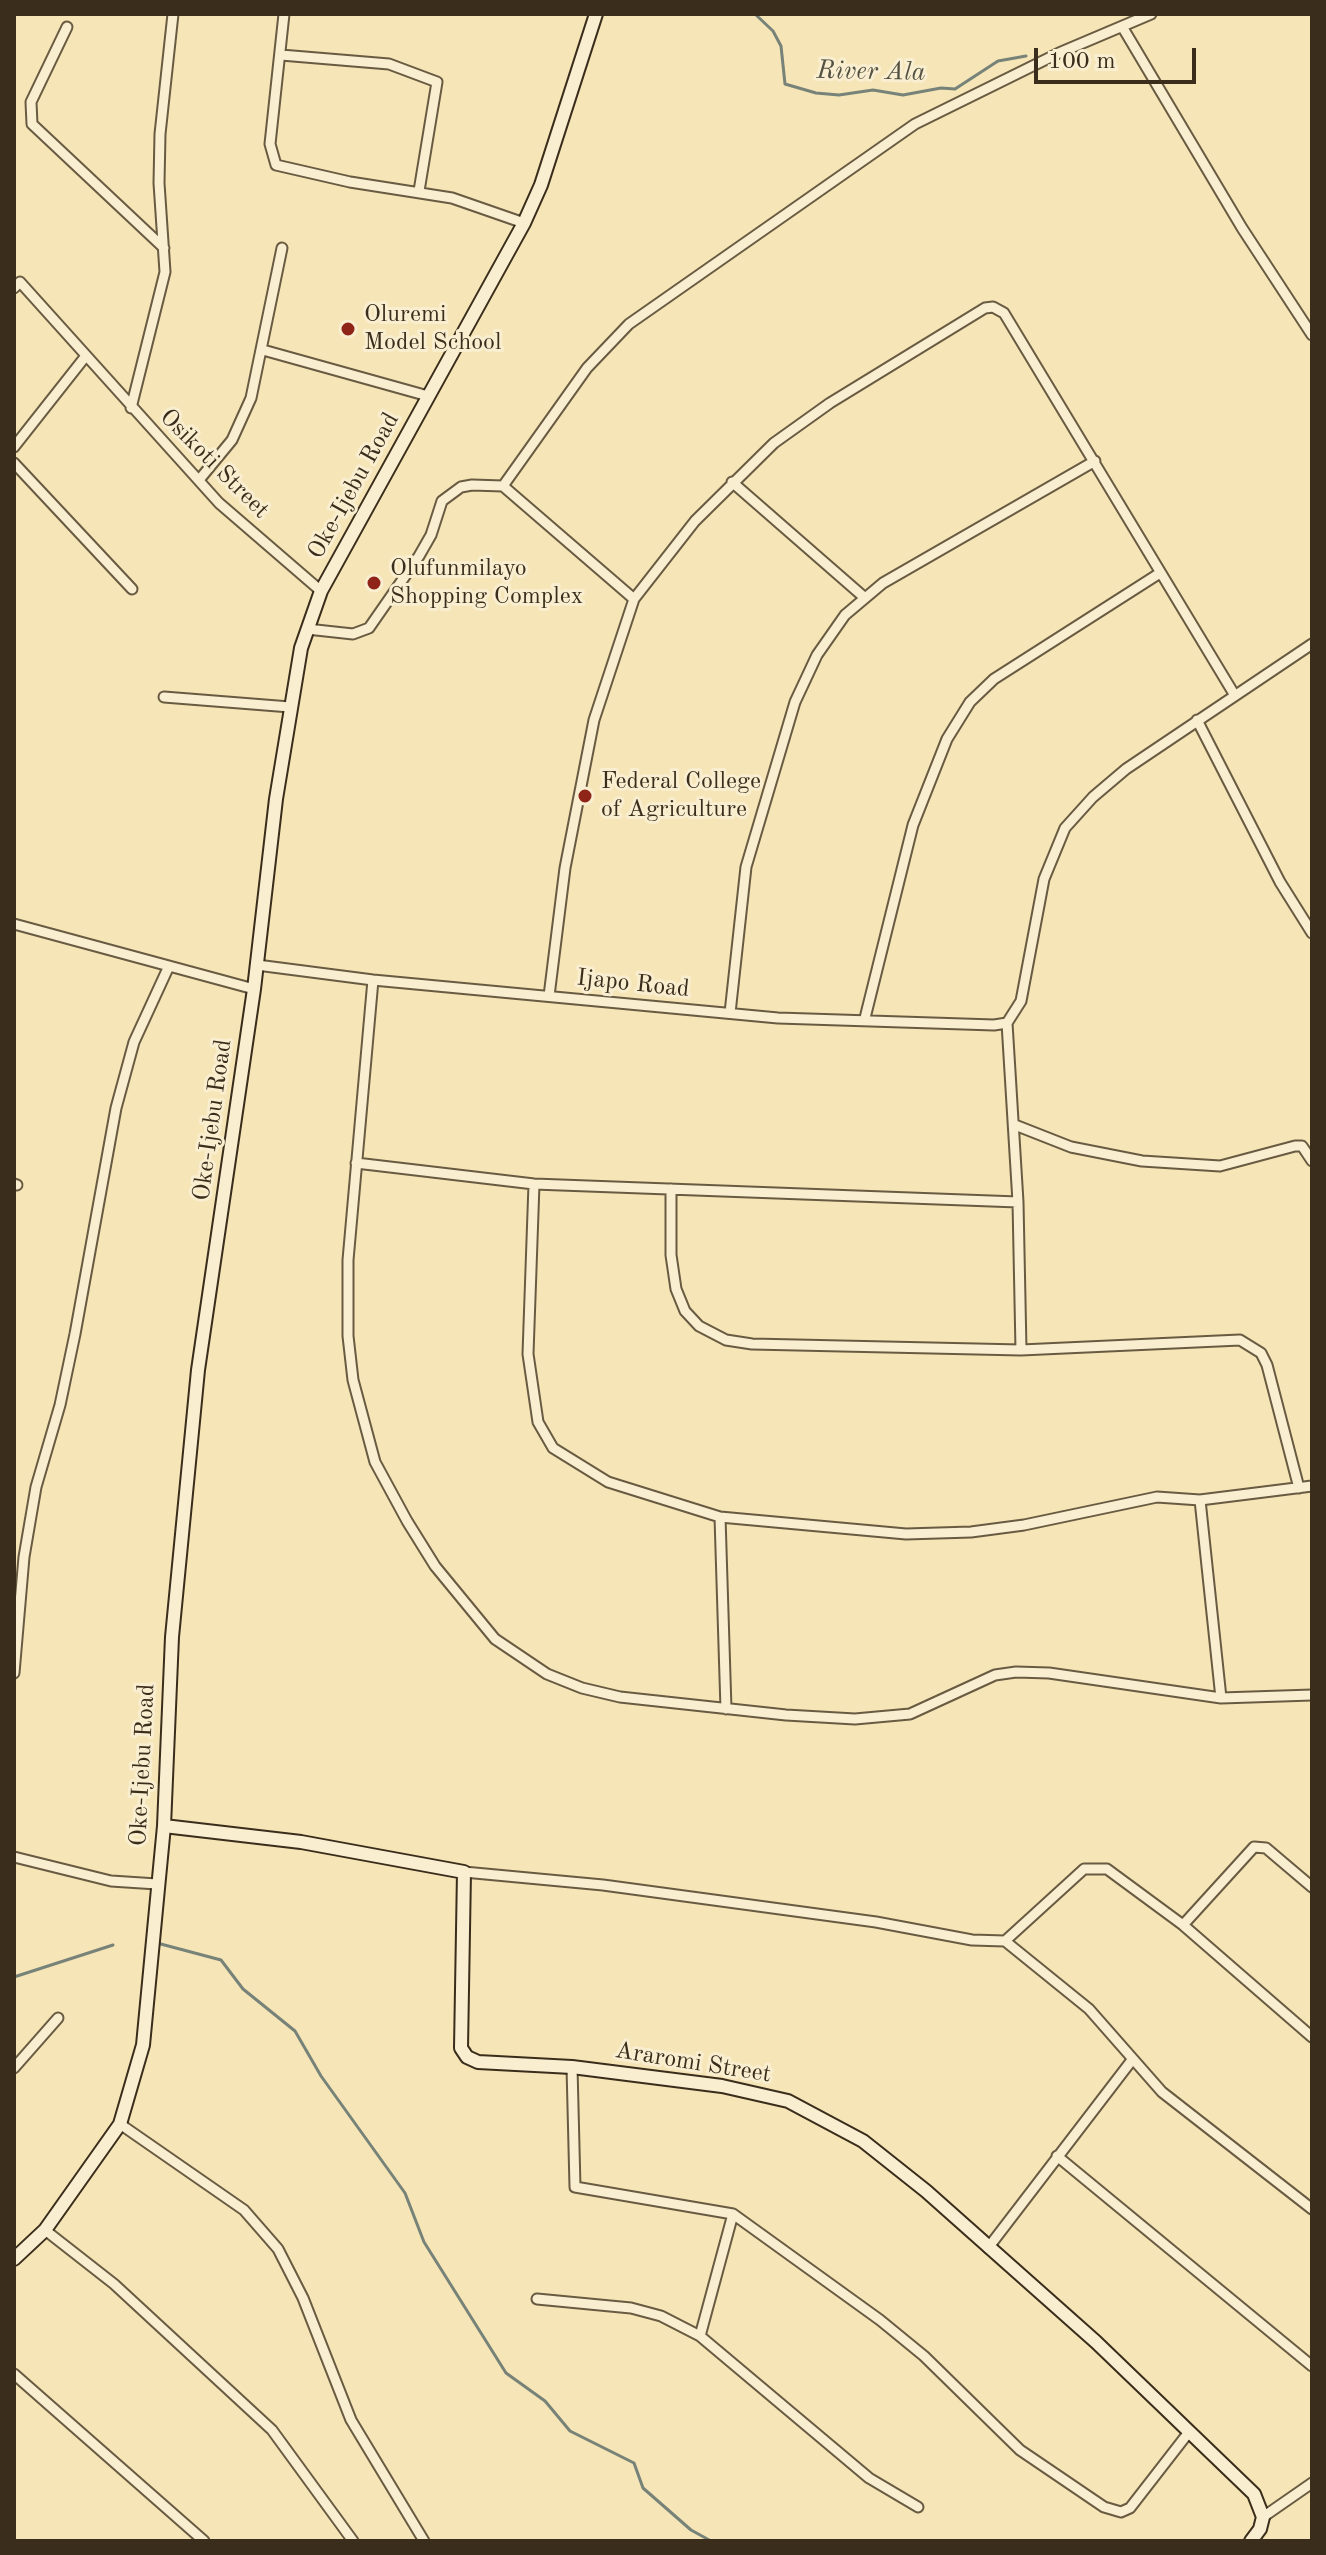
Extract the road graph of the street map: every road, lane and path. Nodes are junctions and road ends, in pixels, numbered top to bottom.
1 (173, 14) edge
2 (284, 14) edge
3 (596, 14) edge
4 (1151, 14) edge
5 (67, 27) dead end
6 (1123, 28) junction
7 (281, 55) junction
8 (419, 191) junction
9 (524, 223) junction
10 (164, 248) junction
11 (282, 248) dead end
12 (16, 283) edge
13 (1312, 335) edge
14 (263, 350) junction
15 (85, 357) junction
16 (428, 396) junction
17 (131, 408) junction
18 (14, 447) edge
19 (1095, 461) junction
20 (14, 463) edge
21 (199, 480) junction
22 (732, 482) junction
23 (503, 486) junction
24 (1160, 573) junction
25 (132, 589) dead end
26 (321, 591) junction
27 (865, 598) junction
28 (634, 599) junction
29 (307, 629) junction
30 (1312, 644) edge
31 (1234, 694) junction
32 (164, 697) dead end
33 (290, 707) junction
34 (1197, 720) junction
35 (14, 925) edge
36 (1312, 933) edge
37 (257, 965) junction
38 (169, 966) junction
39 (373, 980) junction
40 (254, 989) junction
41 (549, 996) junction
42 (730, 1013) junction
43 (865, 1018) junction
44 (1007, 1023) junction
45 (1015, 1125) junction
46 (1312, 1161) edge
47 (356, 1163) junction
48 (534, 1184) junction
49 (671, 1189) junction
50 (1018, 1202) junction
51 (1021, 1350) junction
52 (1312, 1486) edge
53 (1299, 1488) junction
54 (1200, 1500) junction
55 (720, 1517) junction
56 (14, 1673) edge
57 (1312, 1695) edge
58 (1221, 1698) junction
59 (726, 1709) junction
60 (164, 1826) junction
61 (14, 1857) edge
62 (464, 1872) junction
63 (157, 1884) junction
64 (1312, 1887) edge
65 (1183, 1925) junction
66 (1005, 1941) junction
67 (58, 2018) dead end
68 (1312, 2037) edge
69 (1132, 2060) junction
70 (572, 2067) junction
71 (14, 2068) edge
72 (120, 2124) junction
73 (1057, 2156) junction
74 (1312, 2209) edge
75 (733, 2214) junction
76 (45, 2230) junction
77 (988, 2248) junction
78 (14, 2259) edge
79 (537, 2299) dead end
80 (700, 2336) junction
81 (1312, 2366) edge
82 (14, 2374) edge
83 (1189, 2432) junction
84 (1312, 2483) edge
85 (918, 2507) dead end
86 (1263, 2517) junction
87 (204, 2541) edge
88 (353, 2541) edge
89 (424, 2541) edge
90 (1251, 2541) edge

1 - 10 street
2 - 7 street
3 - 9 main road, Oke-Ijebu Road
4 - 6 street
5 - 10 street
6 - 13 street
6 - 23 street
7 - 8 street
7 - 8 street
8 - 9 street
9 - 16 main road, Oke-Ijebu Road
10 - 17 street
11 - 14 street
12 - 15 street, Osikoti Street
14 - 16 street
14 - 21 street
15 - 17 street, Osikoti Street
15 - 18 street
16 - 26 main road, Oke-Ijebu Road
17 - 21 street, Osikoti Street
19 - 22 street
19 - 24 street
19 - 27 street
20 - 25 street
21 - 26 street, Osikoti Street
22 - 27 street
22 - 28 street
23 - 28 street
23 - 29 street
24 - 31 street
24 - 43 street
26 - 29 main road, Oke-Ijebu Road
27 - 42 street
28 - 41 street
29 - 33 main road, Oke-Ijebu Road
30 - 31 street
31 - 34 street
32 - 33 street
33 - 37 main road, Oke-Ijebu Road
34 - 36 street
34 - 44 street
35 - 38 street
37 - 39 street, Ijapo Road
37 - 40 main road, Oke-Ijebu Road
38 - 40 street
38 - 56 street
39 - 41 street, Ijapo Road
39 - 47 street
40 - 60 main road, Oke-Ijebu Road
41 - 42 street, Ijapo Road
42 - 43 street, Ijapo Road
43 - 44 street, Ijapo Road
44 - 45 street
45 - 46 street
45 - 50 street
47 - 48 street
47 - 59 street
48 - 49 street
48 - 55 street
49 - 50 street
49 - 51 street
50 - 51 street
51 - 53 street
52 - 53 street
53 - 54 street
54 - 55 street
54 - 58 street
55 - 59 street
57 - 58 street
58 - 59 street
60 - 62 main road
60 - 63 main road, Oke-Ijebu Road
61 - 63 street
62 - 66 street
62 - 70 main road, Araromi Street
63 - 72 main road, Oke-Ijebu Road
64 - 65 street
65 - 66 street
65 - 68 street
66 - 69 street
67 - 71 street
69 - 73 street
69 - 74 street
70 - 75 street
70 - 77 main road, Araromi Street
72 - 76 main road, Oke-Ijebu Road
72 - 89 street
73 - 77 street
73 - 81 street
75 - 80 street
75 - 83 street
76 - 78 main road, Oke-Ijebu Road
76 - 88 street
77 - 83 main road, Araromi Street
79 - 80 street
80 - 85 street
82 - 87 street
83 - 86 main road, Araromi Street
84 - 86 street
86 - 90 main road

